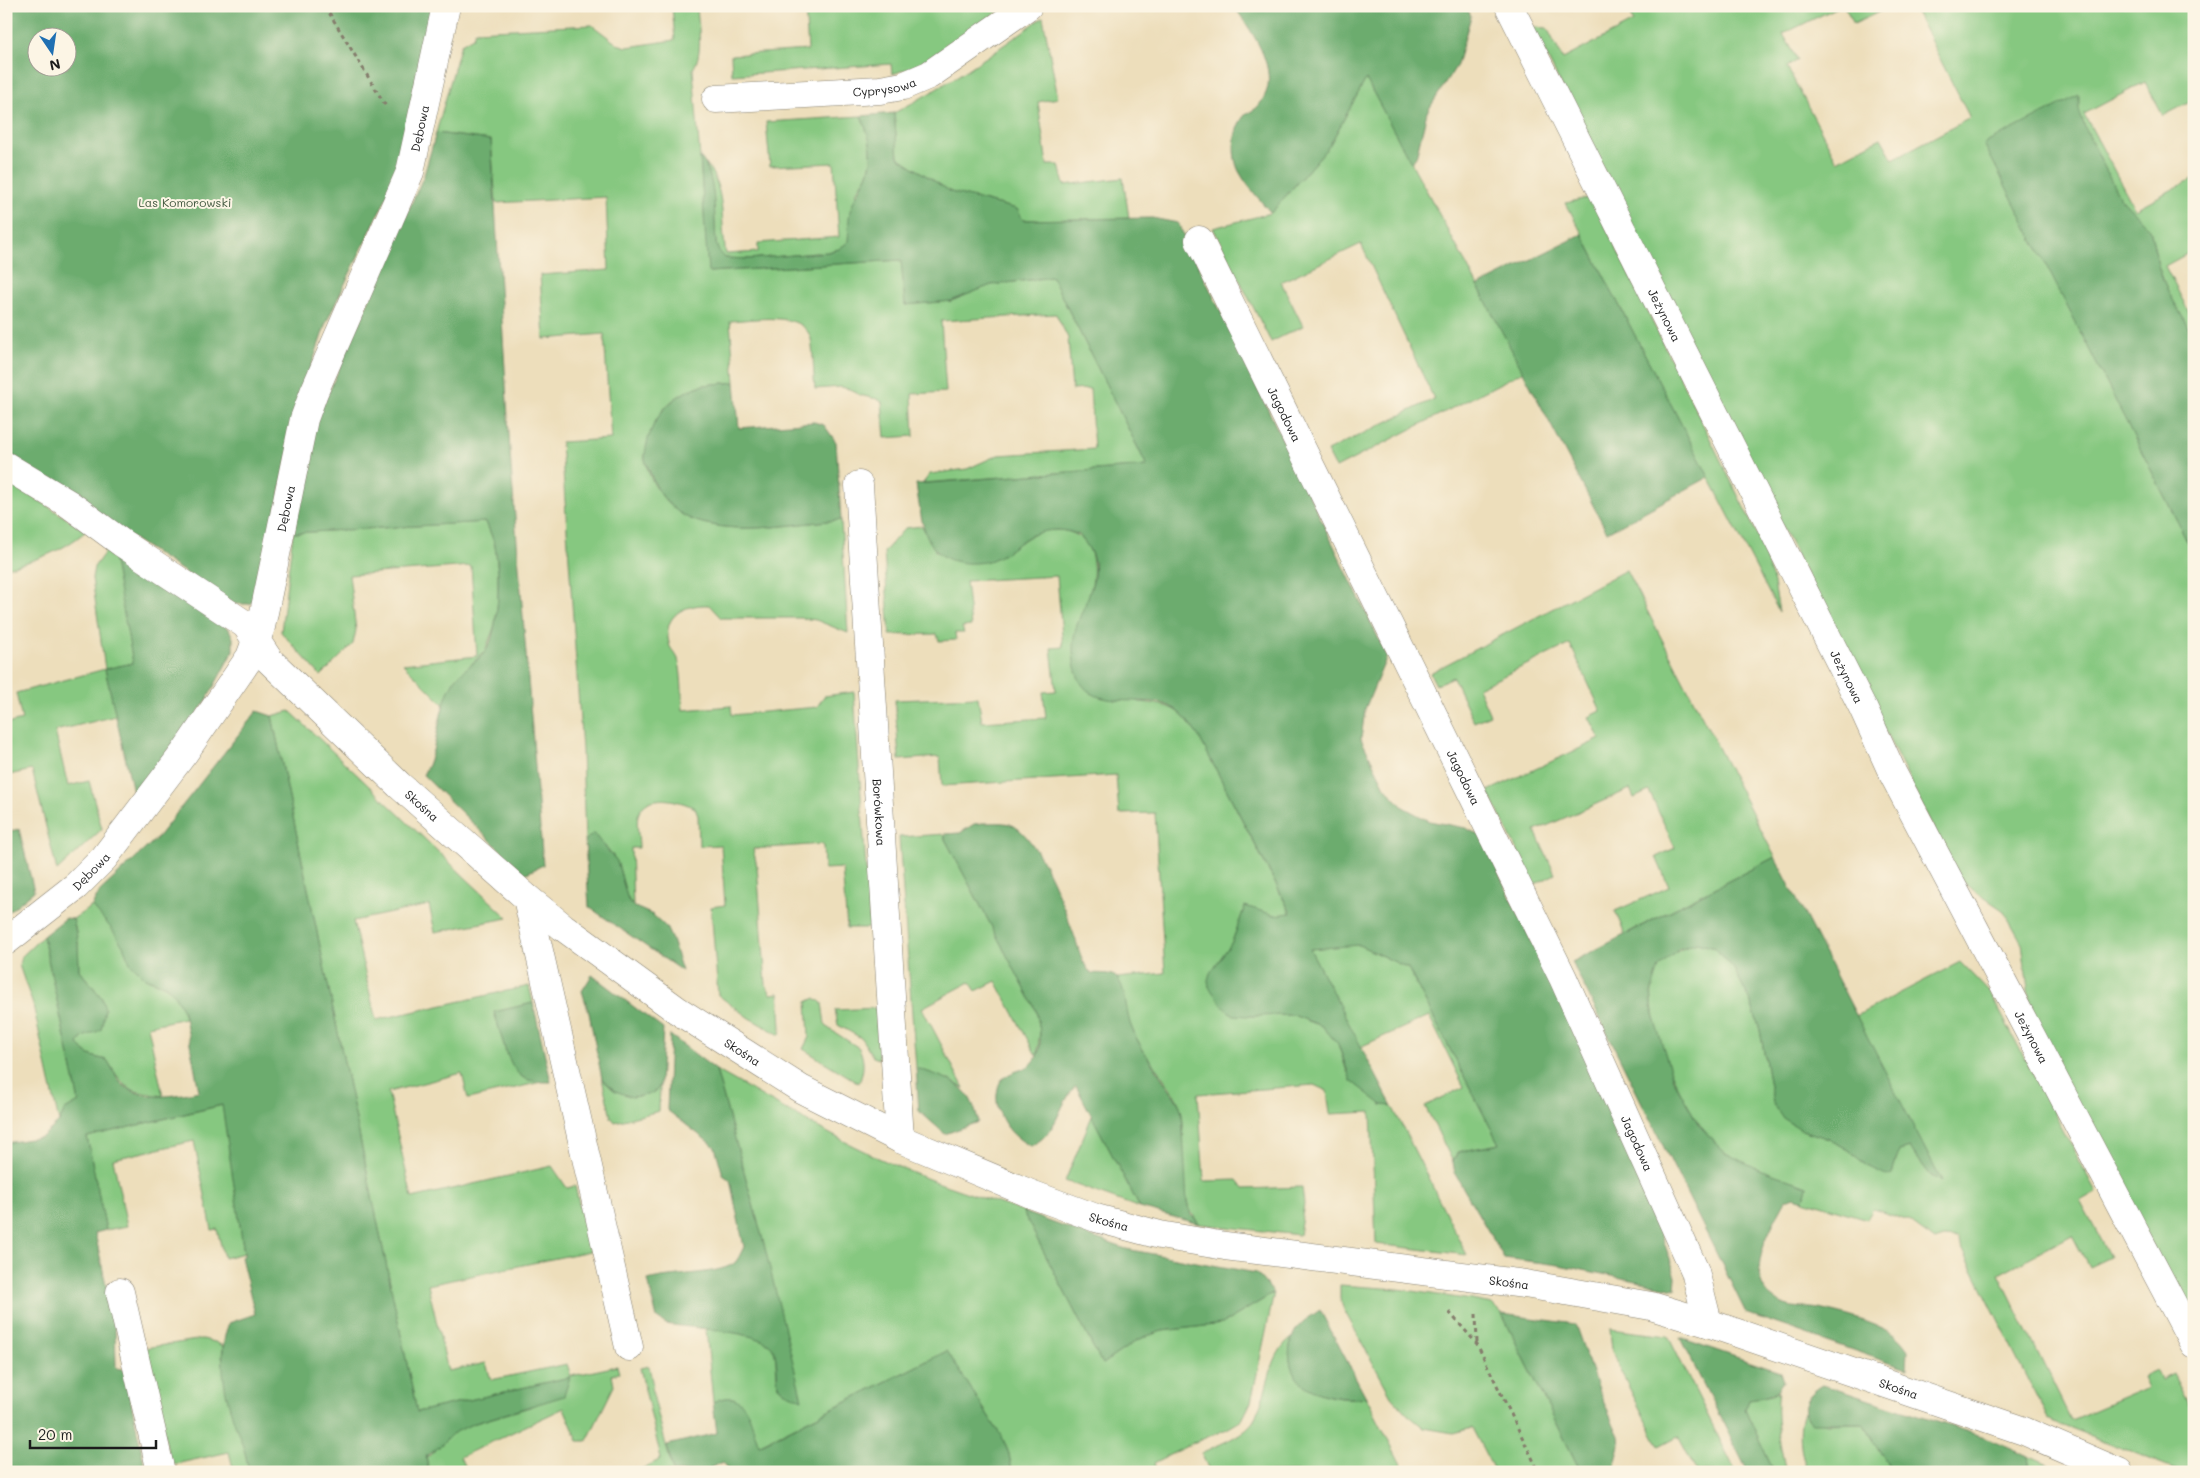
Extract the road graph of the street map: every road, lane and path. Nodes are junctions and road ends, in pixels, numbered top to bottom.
1 (325, 6) edge
2 (446, 6) edge
3 (1028, 6) edge
4 (1508, 6) edge
5 (716, 99) dead end
6 (415, 155) junction
7 (1199, 240) dead end
8 (6, 466) edge
9 (859, 485) dead end
10 (257, 640) junction
11 (526, 898) junction
12 (6, 940) edge
13 (900, 1139) junction
14 (1413, 1270) junction
15 (120, 1292) dead end
16 (1708, 1323) junction
17 (2194, 1344) edge
18 (629, 1346) dead end
19 (161, 1472) edge
20 (1539, 1472) edge
21 (2119, 1472) edge

1 - 6 path
2 - 6 street, Dębowa
3 - 5 street, Cyprysowa
4 - 17 street, Jeżynowa
6 - 10 street, Dębowa
7 - 16 street, Jagodowa
8 - 10 street, Skośna
9 - 13 street, Borówkowa
10 - 11 street, Skośna
10 - 12 street, Dębowa
11 - 13 street, Skośna
11 - 18 street
13 - 14 street, Skośna
14 - 16 street, Skośna
14 - 20 path
15 - 19 street
16 - 21 street, Skośna

